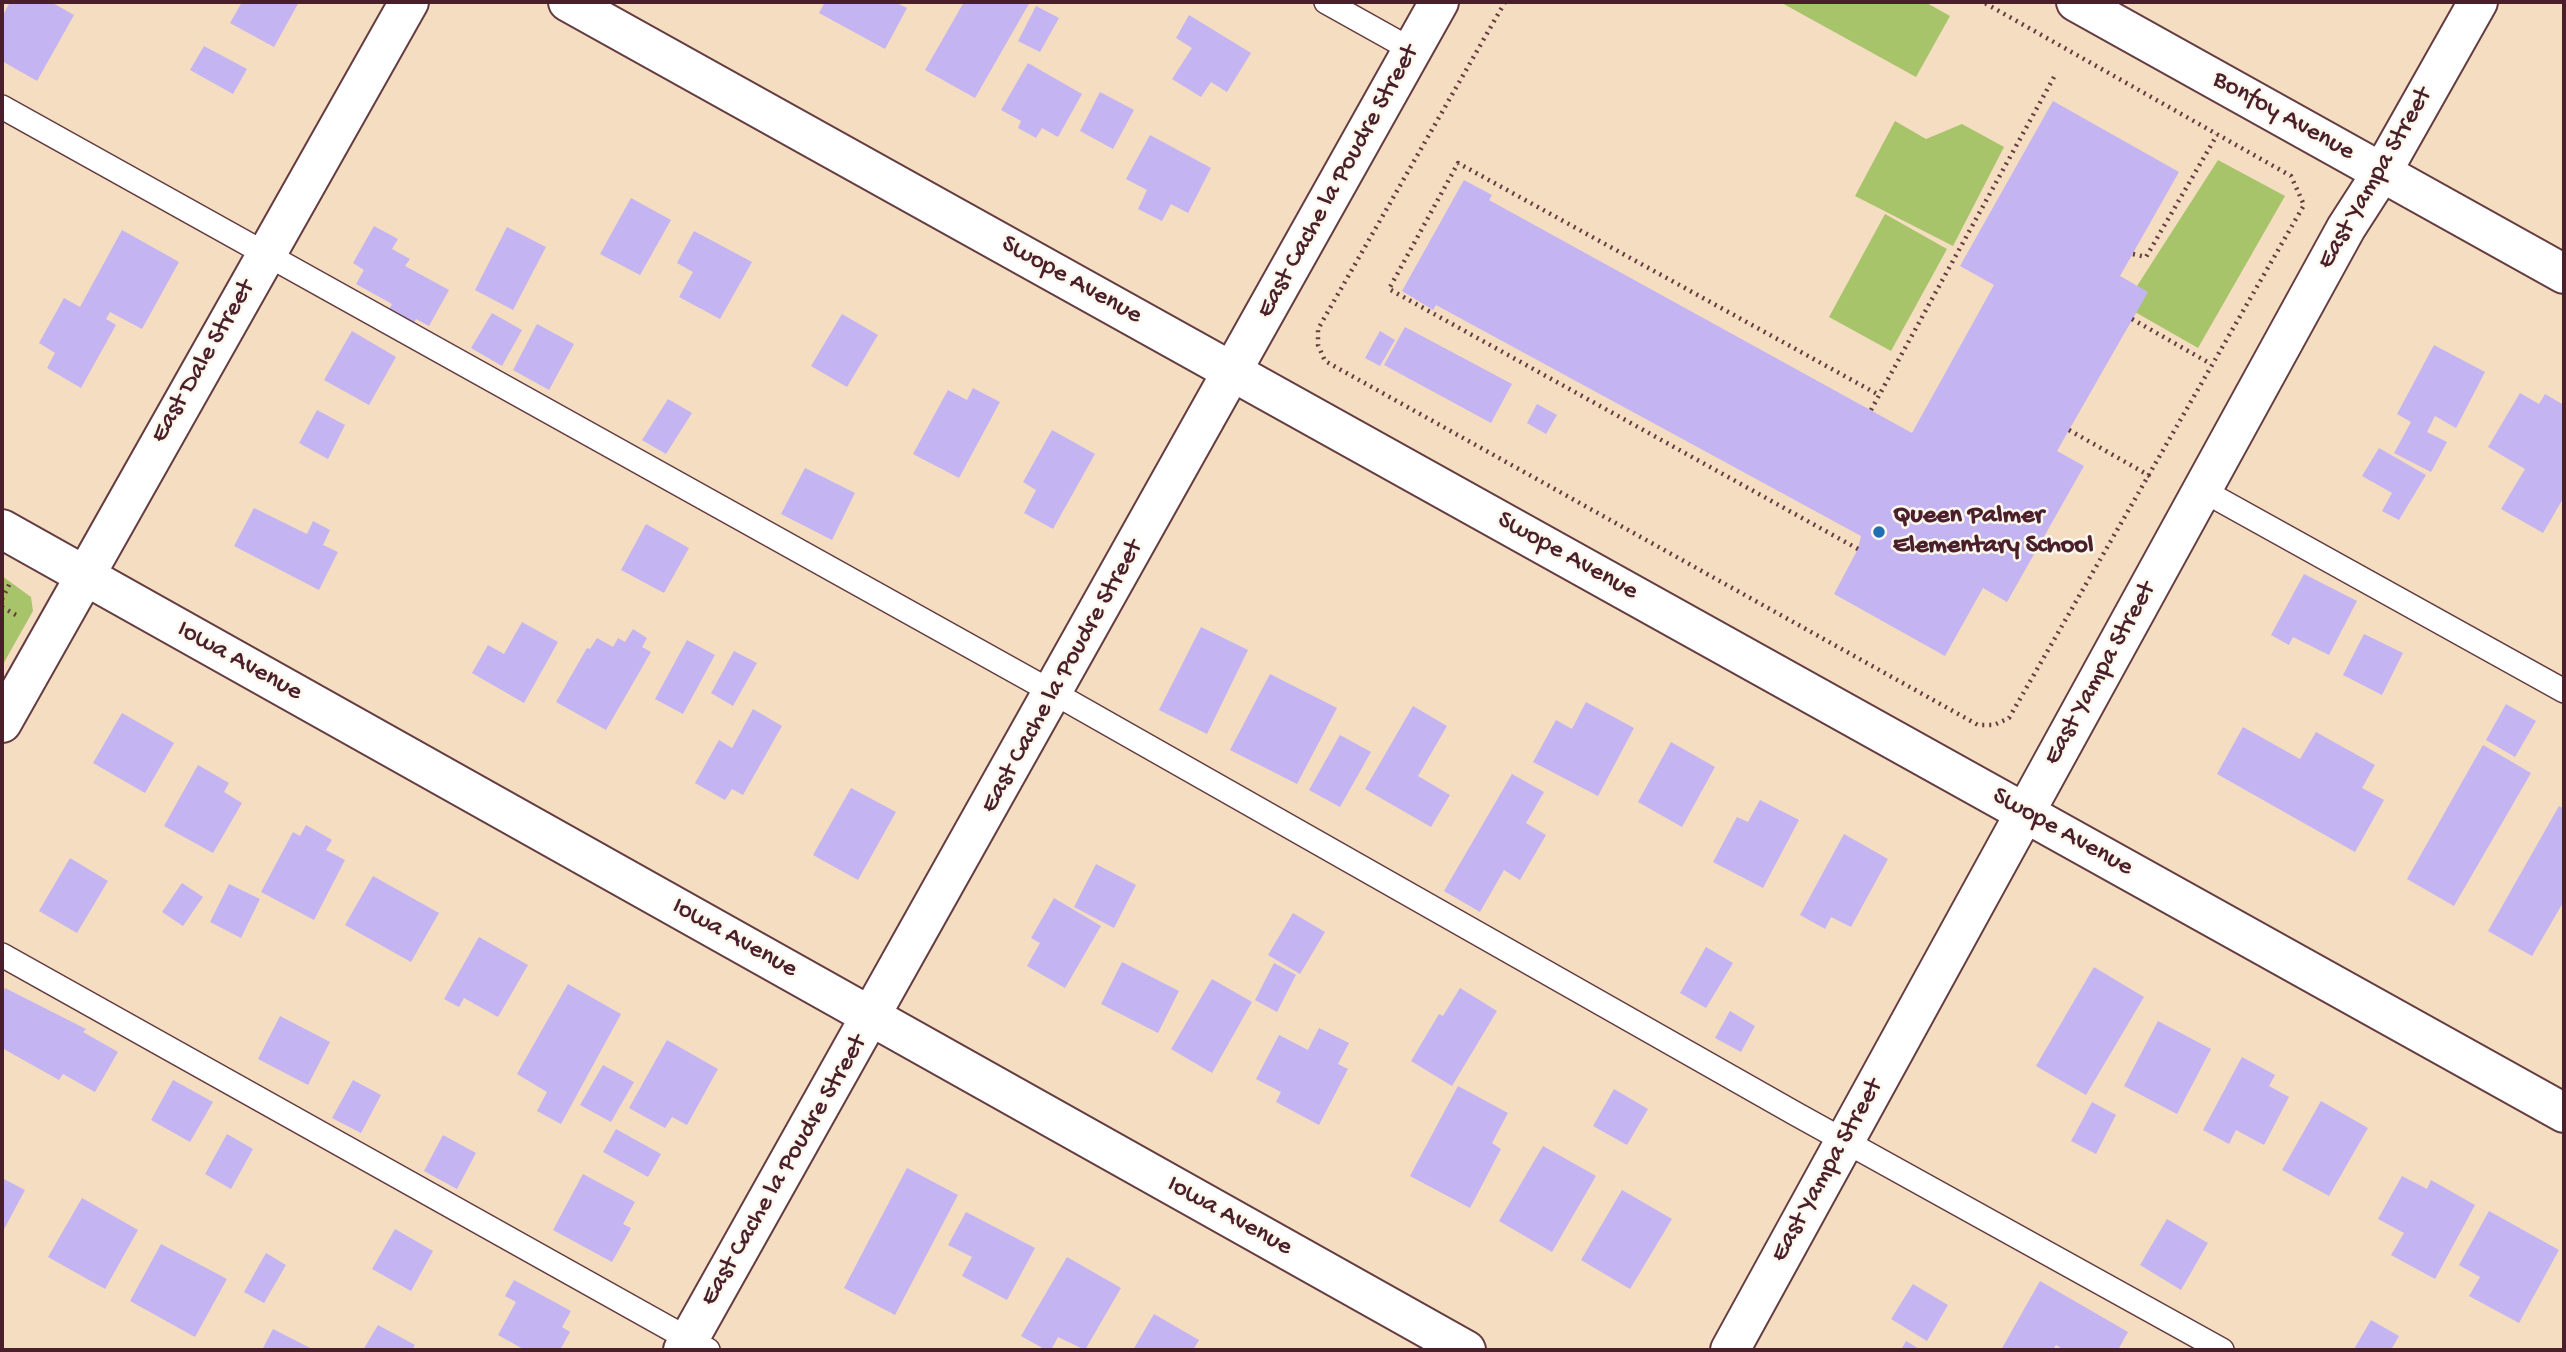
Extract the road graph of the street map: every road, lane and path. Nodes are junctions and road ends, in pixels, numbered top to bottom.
1 (409, 2) edge
2 (568, 2) edge
3 (1326, 2) edge
4 (1439, 2) edge
5 (1506, 2) edge
6 (1983, 2) edge
7 (2076, 2) edge
8 (2478, 2) edge
9 (1412, 50) junction
10 (2054, 78) dead end
11 (2, 107) edge
12 (2217, 135) junction
13 (2382, 172) junction
14 (2133, 254) dead end
15 (265, 255) junction
16 (2564, 274) edge
17 (2132, 319) dead end
18 (2211, 364) junction
19 (1233, 372) junction
20 (1879, 395) junction
21 (1871, 410) dead end
22 (2069, 430) dead end
23 (2150, 476) junction
24 (2202, 490) junction
25 (2, 529) edge
26 (1858, 549) dead end
27 (83, 575) junction
28 (2564, 691) edge
29 (1054, 693) junction
30 (2, 723) edge
31 (2025, 812) junction
32 (2, 955) edge
33 (872, 1017) junction
34 (2564, 1113) edge
35 (1845, 1141) junction
36 (693, 1347) edge
37 (1466, 1350) edge
38 (1730, 1350) edge
39 (2222, 1350) edge

1 - 15 street, East Dale Street
2 - 19 street, Swope Avenue
3 - 9 lane
4 - 9 street, East Cache la Poudre Street
5 - 23 path
6 - 12 path
7 - 13 street, Bonfoy Avenue
8 - 13 street, East Yampa Street
9 - 19 street, East Cache la Poudre Street
10 - 20 path
11 - 15 lane
12 - 14 path
12 - 18 path
13 - 16 street, Bonfoy Avenue
13 - 24 street, East Yampa Street
15 - 27 street, East Dale Street
15 - 29 lane
17 - 18 path
18 - 23 path
19 - 29 street, East Cache la Poudre Street
19 - 31 street, Swope Avenue
20 - 21 path
20 - 26 path
22 - 23 path
24 - 28 lane
24 - 31 street, East Yampa Street
25 - 27 street, Iowa Avenue
27 - 30 street, East Dale Street
27 - 33 street, Iowa Avenue
29 - 33 street, East Cache la Poudre Street
29 - 35 lane
31 - 34 street, Swope Avenue
31 - 35 street, East Yampa Street
32 - 36 lane
33 - 36 street, East Cache la Poudre Street
33 - 37 street, Iowa Avenue
35 - 38 street, East Yampa Street
35 - 39 lane

